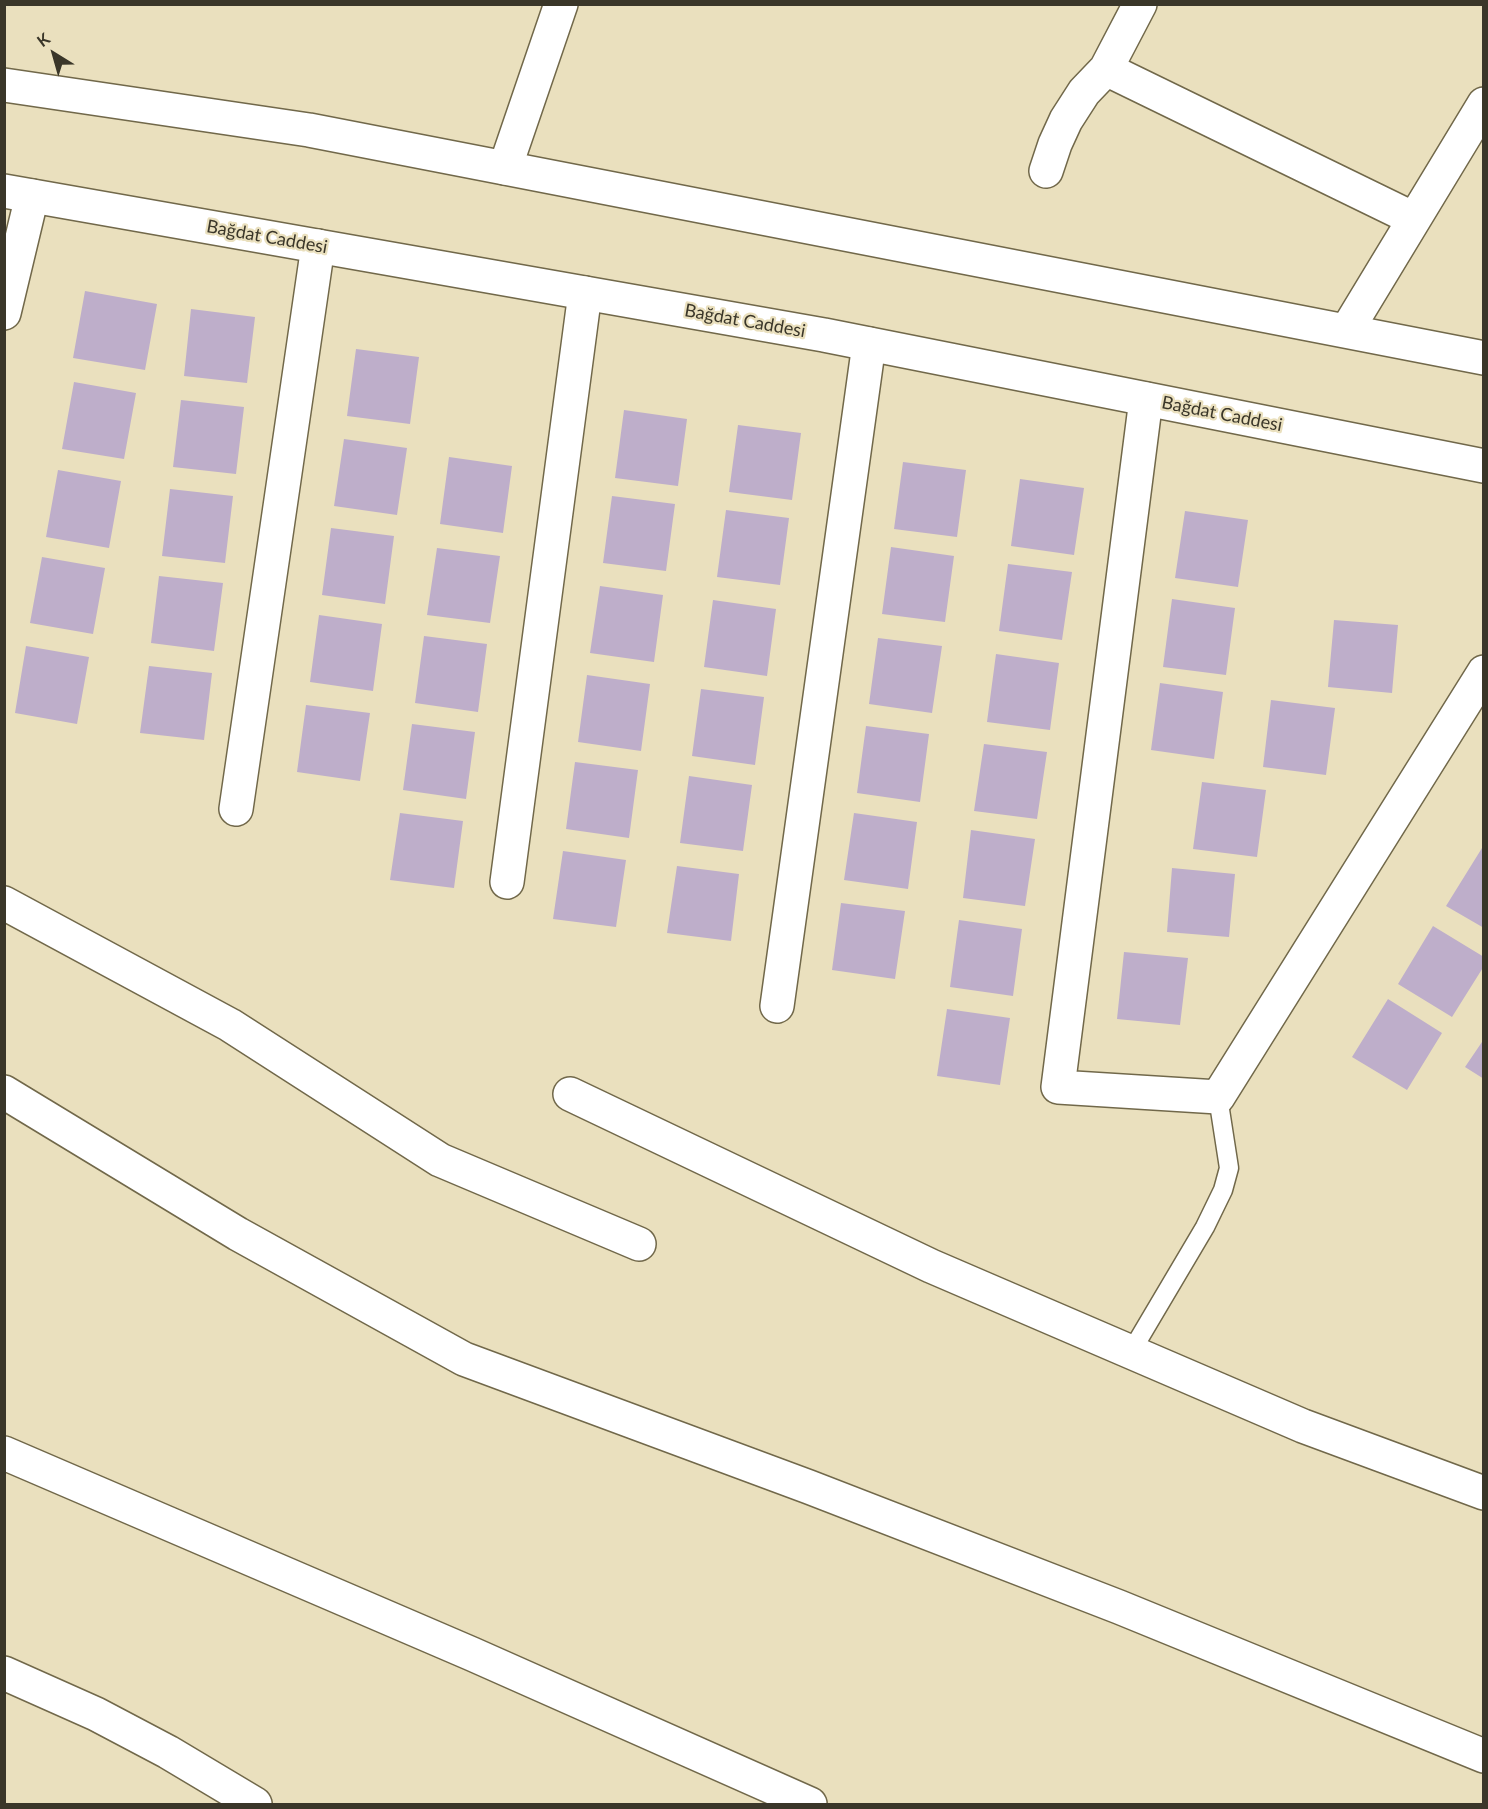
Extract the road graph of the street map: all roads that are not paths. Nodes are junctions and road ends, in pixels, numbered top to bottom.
1 (561, 4) edge
2 (1140, 4) edge
3 (1106, 69) junction
4 (4, 85) edge
5 (1484, 104) edge
6 (505, 168) junction
7 (1046, 171) dead end
8 (18, 193) edge
9 (1414, 219) junction
10 (318, 246) junction
11 (585, 293) junction
12 (4, 313) edge
13 (1347, 330) junction
14 (869, 344) junction
15 (1484, 358) edge
16 (1146, 399) junction
17 (1484, 466) edge
18 (1484, 672) edge
19 (236, 809) dead end
20 (507, 882) dead end
21 (4, 903) edge
22 (777, 1006) dead end
23 (4, 1092) edge
24 (570, 1094) dead end
25 (1218, 1097) junction
26 (639, 1244) dead end
27 (1131, 1352) junction
28 (4, 1453) edge
29 (1484, 1493) edge
30 (4, 1673) edge
31 (1484, 1756) edge
32 (255, 1804) edge
33 (810, 1804) edge

1 - 6 street
2 - 3 street
3 - 7 street
3 - 9 street
4 - 6 street
5 - 9 street
6 - 13 street
8 - 10 street, Bağdat Caddesi
8 - 12 street
9 - 13 street
10 - 11 street, Bağdat Caddesi
10 - 19 street
11 - 14 street, Bağdat Caddesi
11 - 20 street
13 - 15 street
14 - 16 street, Bağdat Caddesi
14 - 22 street
16 - 17 street, Bağdat Caddesi
16 - 25 street
18 - 25 street
21 - 26 street
23 - 31 street
24 - 27 street
25 - 27 lane
27 - 29 street
28 - 33 street
30 - 32 street

